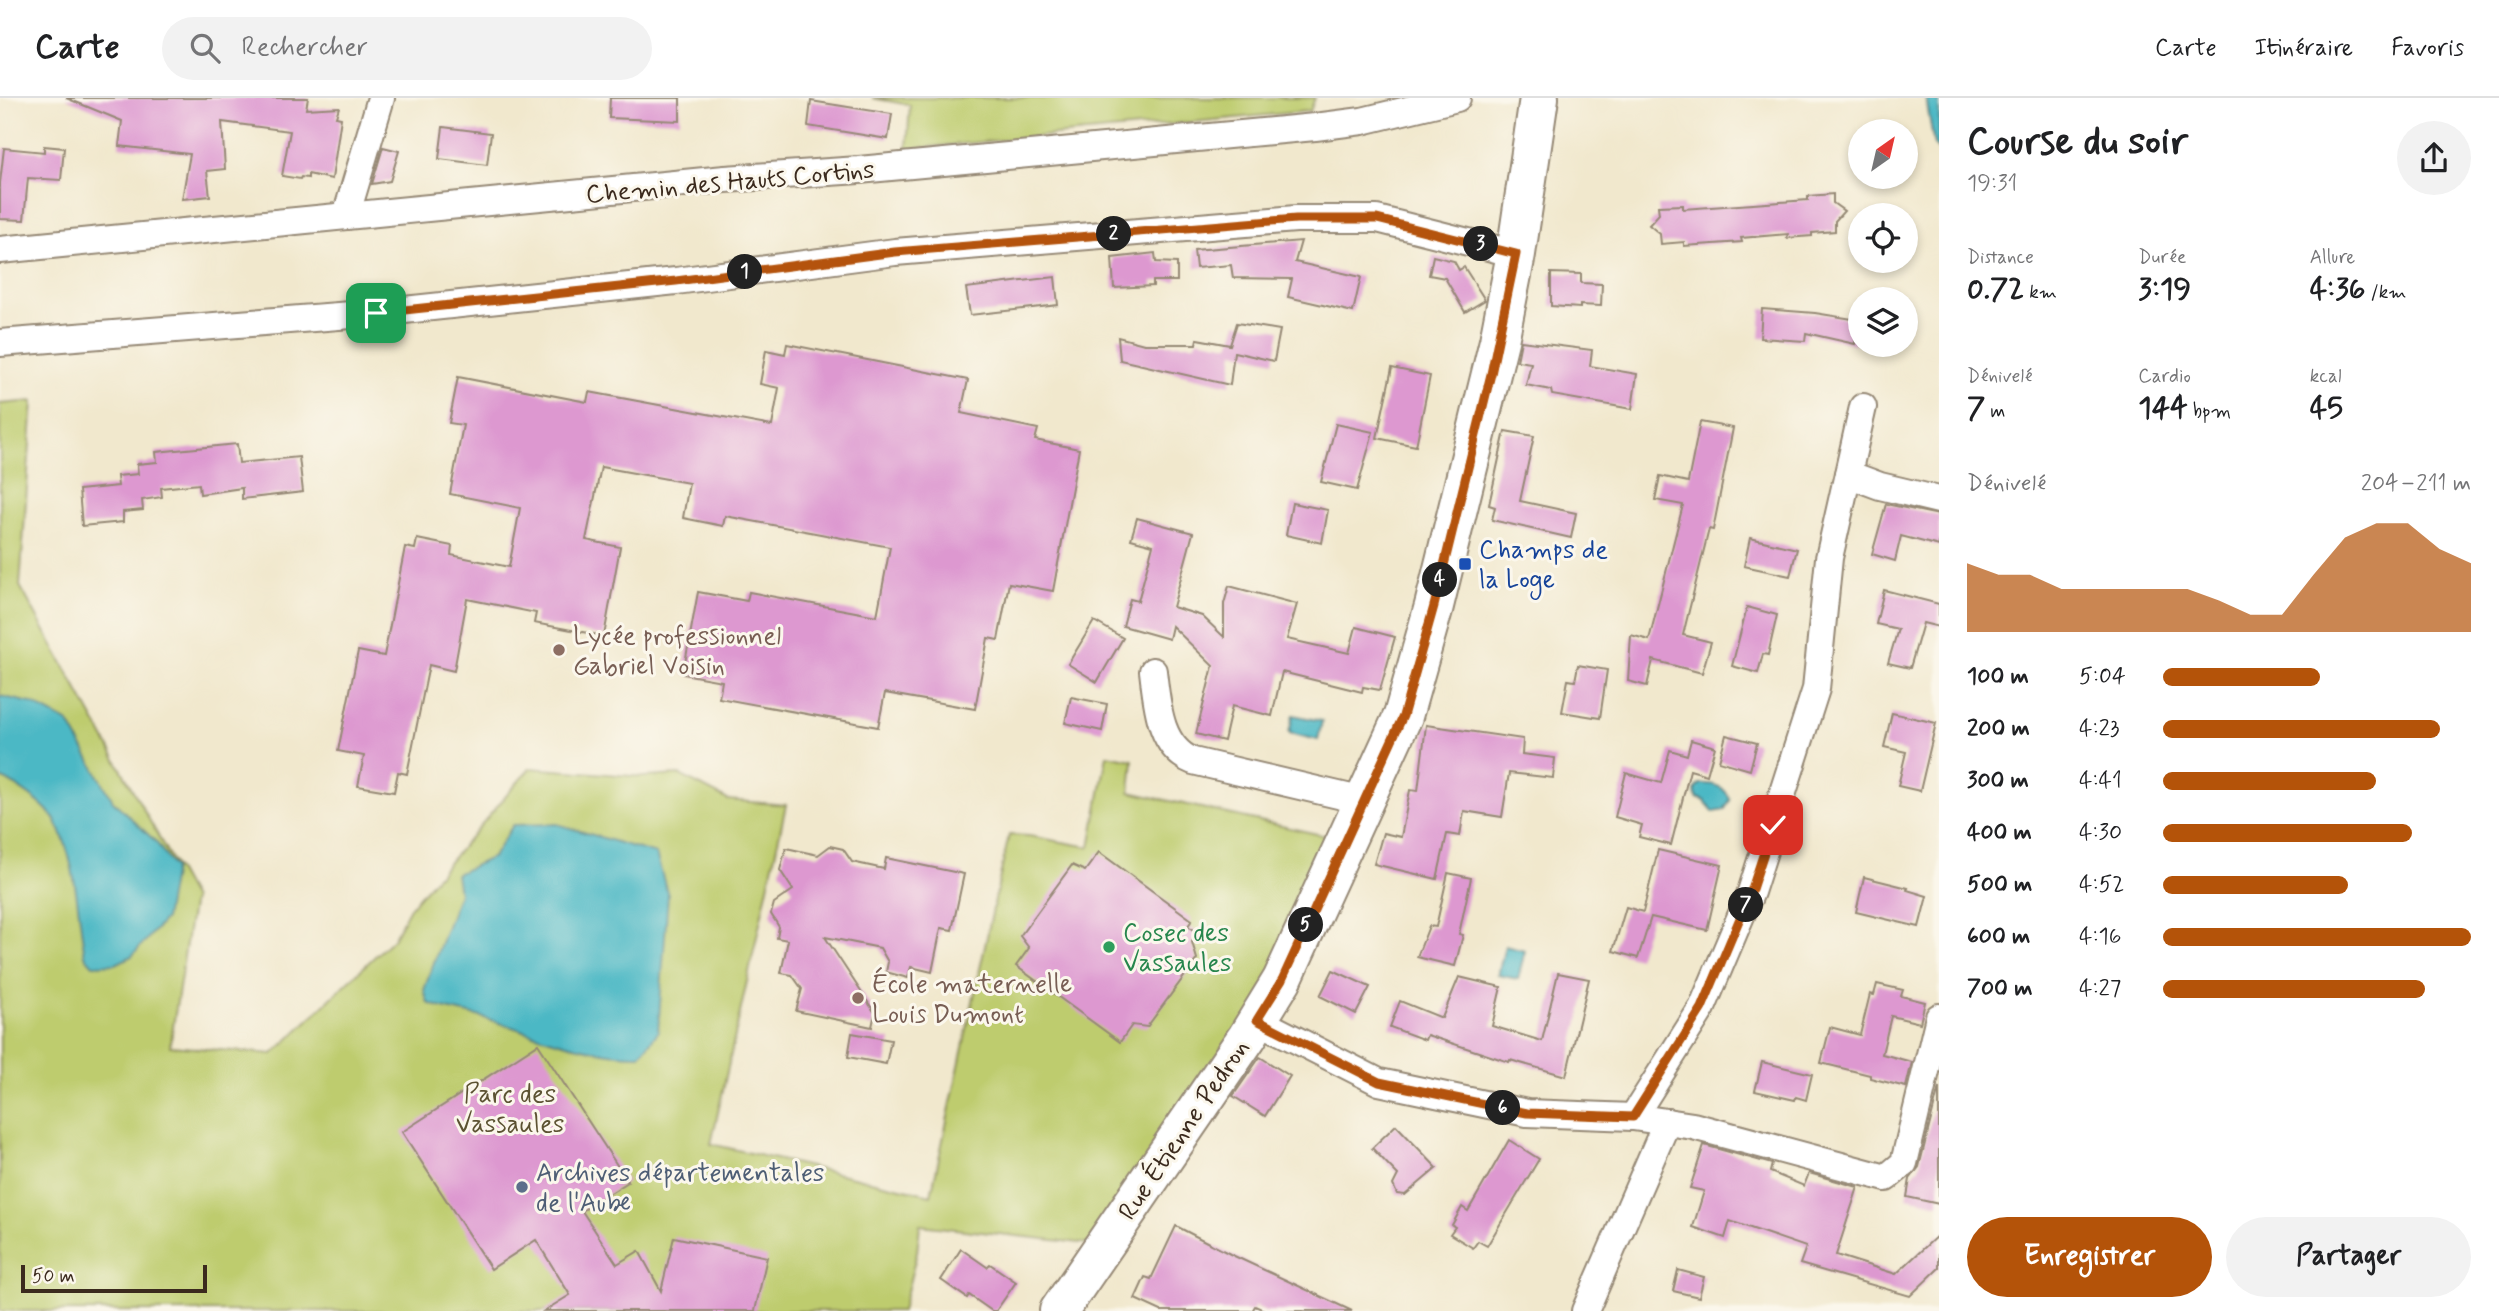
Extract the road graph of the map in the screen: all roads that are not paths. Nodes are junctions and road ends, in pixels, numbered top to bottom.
1 (381, 98) edge
2 (1457, 98) edge
3 (1539, 98) edge
4 (346, 216) junction
5 (0, 250) edge
6 (1516, 254) junction
7 (0, 343) edge
8 (1863, 407) dead end
9 (1848, 474) junction
10 (1939, 500) edge
11 (1153, 671) dead end
12 (1364, 801) junction
13 (1939, 1017) edge
14 (1257, 1020) junction
15 (1633, 1117) junction
16 (1667, 1122) junction
17 (1059, 1311) edge
18 (1585, 1311) edge

1 - 4 street
2 - 4 street, Chemin des Hauts Cortins
3 - 6 street, Rue Étienne Pedron
4 - 5 street, Chemin des Hauts Cortins
6 - 7 street
6 - 12 street, Rue Étienne Pedron
8 - 9 street
9 - 10 street
9 - 15 street
11 - 12 street
12 - 14 street, Rue Étienne Pedron
13 - 16 street
14 - 15 street
14 - 17 street, Rue Étienne Pedron
15 - 16 street
16 - 18 street

